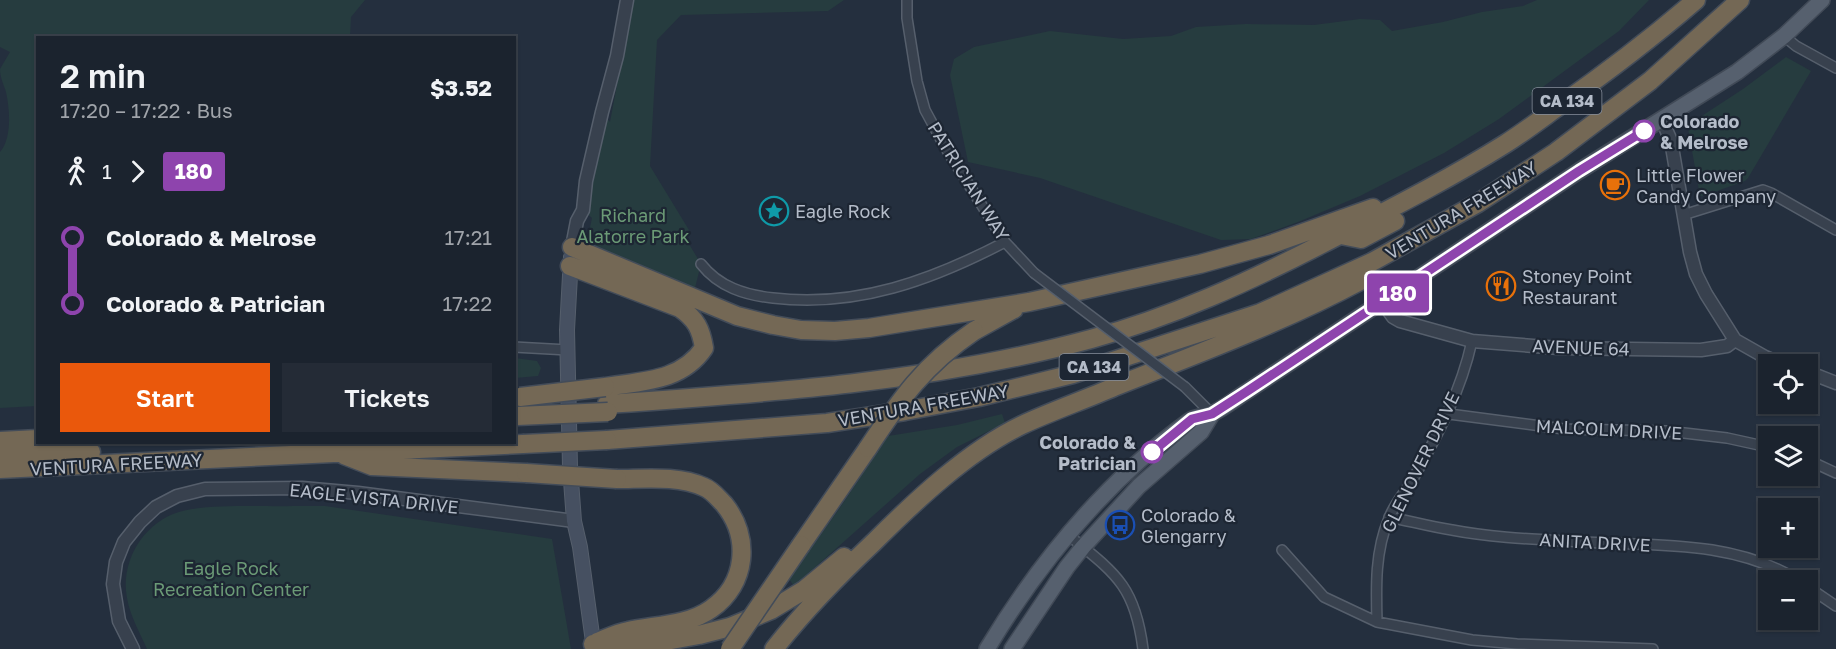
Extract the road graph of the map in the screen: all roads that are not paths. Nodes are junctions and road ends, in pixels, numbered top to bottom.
1 (627, 0) edge
2 (907, 0) edge
3 (1696, 0) edge
4 (1710, 0) edge
5 (1726, 0) edge
6 (1740, 0) edge
7 (1822, 0) edge
8 (1784, 36) junction
9 (1836, 68) edge
10 (1662, 120) junction
11 (1429, 189) junction
12 (1478, 203) junction
13 (1683, 215) junction
14 (1836, 230) edge
15 (1341, 235) junction
16 (1005, 242) junction
17 (572, 247) junction
18 (701, 264) dead end
19 (570, 266) junction
20 (1350, 272) junction
21 (1029, 302) junction
22 (1383, 303) junction
23 (1735, 340) junction
24 (1472, 341) junction
25 (516, 347) edge
26 (568, 350) junction
27 (1760, 354) edge
28 (1818, 376) edge
29 (1836, 383) edge
30 (606, 414) junction
31 (1212, 414) junction
32 (1449, 414) junction
33 (518, 417) edge
34 (36, 429) edge
35 (0, 431) edge
36 (36, 439) edge
37 (0, 441) edge
38 (262, 444) edge
39 (378, 444) edge
40 (1758, 445) edge
41 (336, 452) junction
42 (974, 455) junction
43 (0, 457) edge
44 (1818, 464) edge
45 (0, 470) edge
46 (1836, 472) edge
47 (1389, 516) junction
48 (574, 521) junction
49 (1067, 534) junction
50 (1083, 547) junction
51 (1282, 549) dead end
52 (1776, 570) edge
53 (1818, 594) edge
54 (1836, 606) edge
55 (1377, 622) junction
56 (594, 647) edge
57 (133, 649) edge
58 (730, 649) edge
59 (774, 649) edge
60 (987, 649) edge
61 (1012, 649) edge
62 (1143, 649) edge
63 (1653, 649) edge

1 - 17 street
2 - 16 street, PATRICIAN WAY
3 - 11 highway, VENTURA FREEWAY / CA 134
4 - 15 highway
5 - 20 highway
6 - 12 highway, VENTURA FREEWAY / CA 134
7 - 8 main road
8 - 9 street
8 - 10 main road
10 - 13 street
10 - 22 main road
11 - 15 highway, VENTURA FREEWAY / CA 134
11 - 21 highway
12 - 20 highway, VENTURA FREEWAY / CA 134
12 - 42 highway
13 - 14 street
13 - 23 street
15 - 30 highway, VENTURA FREEWAY / CA 134
16 - 18 street
16 - 31 street, PATRICIAN WAY, bridge
17 - 19 main road
17 - 21 highway
19 - 26 main road
19 - 30 highway
20 - 30 highway, VENTURA FREEWAY / CA 134
21 - 58 highway, bridge
22 - 24 street, AVENUE 64
22 - 31 main road
23 - 24 street, AVENUE 64
23 - 27 street
24 - 32 street, GLENOVER DRIVE
25 - 26 street
26 - 48 main road
28 - 29 street
30 - 33 highway, bridge
30 - 33 highway, VENTURA FREEWAY / CA 134, bridge
30 - 33 highway, bridge
31 - 49 main road
31 - 50 main road
32 - 40 street, MALCOLM DRIVE
32 - 47 street, GLENOVER DRIVE
34 - 35 highway
36 - 37 highway
38 - 43 highway
39 - 41 highway, VENTURA FREEWAY / CA 134
41 - 45 highway, VENTURA FREEWAY / CA 134
41 - 56 highway, bridge
42 - 56 highway
42 - 59 highway
44 - 46 street
47 - 52 street, ANITA DRIVE
47 - 55 street, GLENOVER DRIVE
48 - 56 main road
48 - 57 street, EAGLE VISTA DRIVE
49 - 50 street
49 - 60 main road
50 - 61 main road
50 - 62 street
51 - 55 street
53 - 54 street
55 - 63 street

